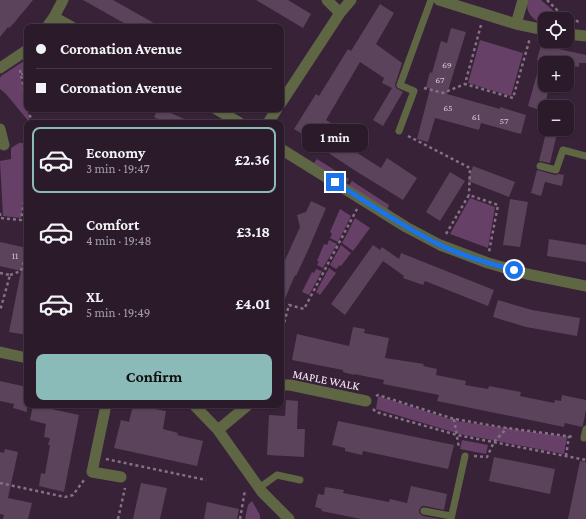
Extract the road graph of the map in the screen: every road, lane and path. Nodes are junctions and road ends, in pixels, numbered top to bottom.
1 (63, 0) edge
2 (327, 0) edge
3 (351, 0) edge
4 (431, 0) edge
5 (439, 0) edge
6 (523, 0) edge
7 (547, 0) edge
8 (340, 13) junction
9 (484, 14) junction
10 (54, 17) junction
11 (586, 23) edge
12 (50, 24) edge
13 (67, 24) edge
14 (516, 24) junction
15 (533, 28) junction
16 (538, 29) edge
17 (574, 35) edge
18 (586, 36) edge
19 (24, 52) edge
20 (17, 58) junction
21 (0, 68) edge
22 (21, 74) joint
23 (465, 84) junction
24 (24, 88) edge
25 (422, 88) dead end
26 (284, 98) edge
27 (0, 130) edge
28 (400, 132) joint
29 (4, 145) dead end
30 (284, 151) edge
31 (586, 156) edge
32 (540, 166) dead end
33 (469, 195) junction
34 (363, 199) junction
35 (24, 206) edge
36 (0, 213) edge
37 (440, 245) junction
38 (24, 260) edge
39 (488, 263) junction
40 (0, 273) edge
41 (10, 275) junction
42 (586, 286) edge
43 (0, 311) edge
44 (284, 324) edge
45 (0, 352) edge
46 (24, 357) edge
47 (284, 385) edge
48 (366, 401) junction
49 (105, 408) edge
50 (197, 408) edge
51 (244, 408) edge
52 (454, 419) junction
53 (507, 428) junction
54 (586, 429) edge
55 (218, 430) junction
56 (457, 435) junction
57 (569, 436) junction
58 (584, 438) edge
59 (494, 442) junction
60 (465, 456) junction
61 (566, 456) junction
62 (96, 457) junction
63 (586, 460) edge
64 (130, 464) junction
65 (92, 472) junction
66 (249, 473) junction
67 (125, 478) junction
68 (206, 480) dead end
69 (300, 480) dead end
70 (0, 483) edge
71 (259, 488) junction
72 (424, 511) dead end
73 (451, 517) edge
74 (118, 519) edge
75 (240, 519) edge
76 (288, 519) edge

1 - 10 street
2 - 8 street
3 - 8 street
4 - 28 lane
5 - 9 street
6 - 14 street
7 - 11 path
8 - 26 street
9 - 14 street
9 - 23 path
10 - 12 street
10 - 13 street
14 - 15 street
15 - 16 street
15 - 23 path
17 - 18 street
19 - 20 street
20 - 21 street
20 - 22 path
22 - 24 path
23 - 25 path
27 - 29 street
28 - 33 path
30 - 34 street
31 - 32 lane
33 - 37 path
33 - 39 path
34 - 37 street
34 - 44 path
35 - 36 path
37 - 39 street
38 - 41 path
39 - 42 street
40 - 41 path
41 - 43 path
45 - 46 street
47 - 48 street, MAPLE WALK
48 - 52 path
48 - 56 path
49 - 62 street
50 - 55 street
51 - 55 street
52 - 53 path
52 - 56 path
53 - 57 path
53 - 59 path
54 - 58 lane
55 - 66 street
56 - 59 path
56 - 60 path
57 - 58 path
57 - 61 path
59 - 60 path
59 - 61 path
60 - 73 lane
61 - 63 path
62 - 64 path
62 - 65 street
64 - 67 path
64 - 68 path
65 - 67 street
65 - 70 path
66 - 71 street
66 - 75 path
67 - 74 path
69 - 71 lane
71 - 76 street
72 - 73 lane

